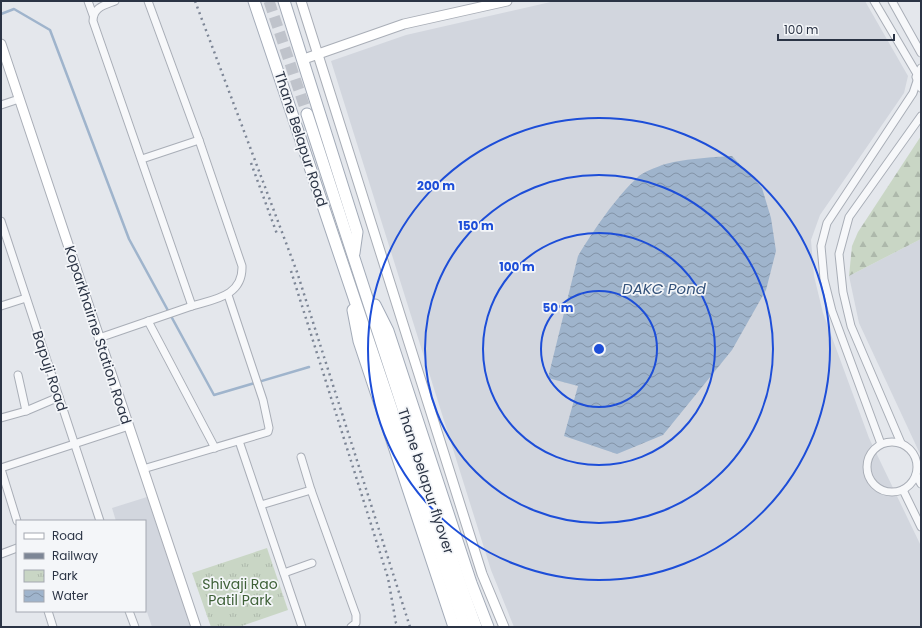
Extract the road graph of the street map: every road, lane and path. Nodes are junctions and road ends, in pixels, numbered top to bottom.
1 (88, 1) edge
2 (115, 1) edge
3 (148, 1) edge
4 (246, 1) edge
5 (254, 1) edge
6 (284, 1) edge
7 (301, 1) edge
8 (507, 1) edge
9 (874, 1) edge
10 (892, 1) edge
11 (93, 15) junction
12 (265, 32) junction
13 (1, 44) edge
14 (921, 53) edge
15 (318, 54) junction
16 (304, 59) junction
17 (919, 78) edge
18 (19, 99) junction
19 (1, 105) edge
20 (307, 114) tunnel mouth
21 (921, 116) edge
22 (199, 140) junction
23 (142, 159) junction
24 (1, 221) edge
25 (354, 255) junction
26 (360, 274) junction
27 (347, 278) junction
28 (228, 295) junction
29 (26, 298) junction
30 (1, 306) edge
31 (192, 306) junction
32 (148, 321) junction
33 (374, 336) junction
34 (99, 338) junction
35 (18, 375) dead end
36 (59, 397) junction
37 (26, 411) junction
38 (1, 418) edge
39 (129, 426) junction
40 (239, 442) junction
41 (901, 443) junction
42 (74, 444) junction
43 (881, 444) junction
44 (215, 448) junction
45 (301, 457) dead end
46 (143, 468) junction
47 (1, 469) edge
48 (916, 475) junction
49 (921, 484) edge
50 (310, 490) junction
51 (903, 490) junction
52 (261, 505) junction
53 (17, 520) edge
54 (100, 520) edge
55 (921, 527) edge
56 (16, 548) edge
57 (1, 554) edge
58 (312, 563) dead end
59 (284, 573) junction
60 (48, 612) edge
61 (129, 612) edge
62 (53, 627) edge
63 (134, 627) edge
64 (196, 627) edge
65 (302, 627) edge
66 (351, 627) edge
67 (454, 627) edge
68 (465, 627) edge
69 (476, 627) edge
70 (488, 627) edge
71 (504, 627) edge

1 - 11 street
2 - 11 street
3 - 22 street
4 - 12 main road
5 - 12 main road, Thane Belapur Road
6 - 16 main road, Thane Belapur Road
7 - 15 street
8 - 15 street
9 - 17 street
10 - 14 street
11 - 23 street
12 - 27 main road, Thane Belapur Road
13 - 18 street, Koparkhairne Station Road
15 - 16 street
15 - 71 street
16 - 25 main road, Thane Belapur Road
17 - 43 street
18 - 19 street
18 - 34 street, Koparkhairne Station Road
20 - 25 main road
21 - 41 street
22 - 23 street
22 - 28 street
23 - 31 street
24 - 29 street, Bapuji Road
25 - 26 main road, Thane Belapur Road
26 - 33 main road
26 - 70 main road
27 - 33 main road
27 - 67 main road
28 - 31 street
28 - 40 street
29 - 30 street
29 - 36 street, Bapuji Road
31 - 32 street
32 - 34 street
32 - 44 street
33 - 68 main road, Thane belapur flyover
33 - 69 main road, Thane belapur flyover
34 - 39 street, Koparkhairne Station Road
35 - 37 street
36 - 37 street
36 - 42 street, Bapuji Road
37 - 38 street
39 - 42 street
39 - 46 street, Koparkhairne Station Road
40 - 44 street
40 - 52 street
41 - 43 street
41 - 48 street
42 - 47 street
42 - 54 street, Bapuji Road
43 - 51 street
44 - 46 street
45 - 50 street
46 - 64 street, Koparkhairne Station Road
47 - 53 street
48 - 49 street
48 - 51 street
50 - 52 street
50 - 66 street
51 - 55 street
52 - 59 street
56 - 57 street
58 - 59 street
59 - 65 street
60 - 62 street
61 - 63 street

